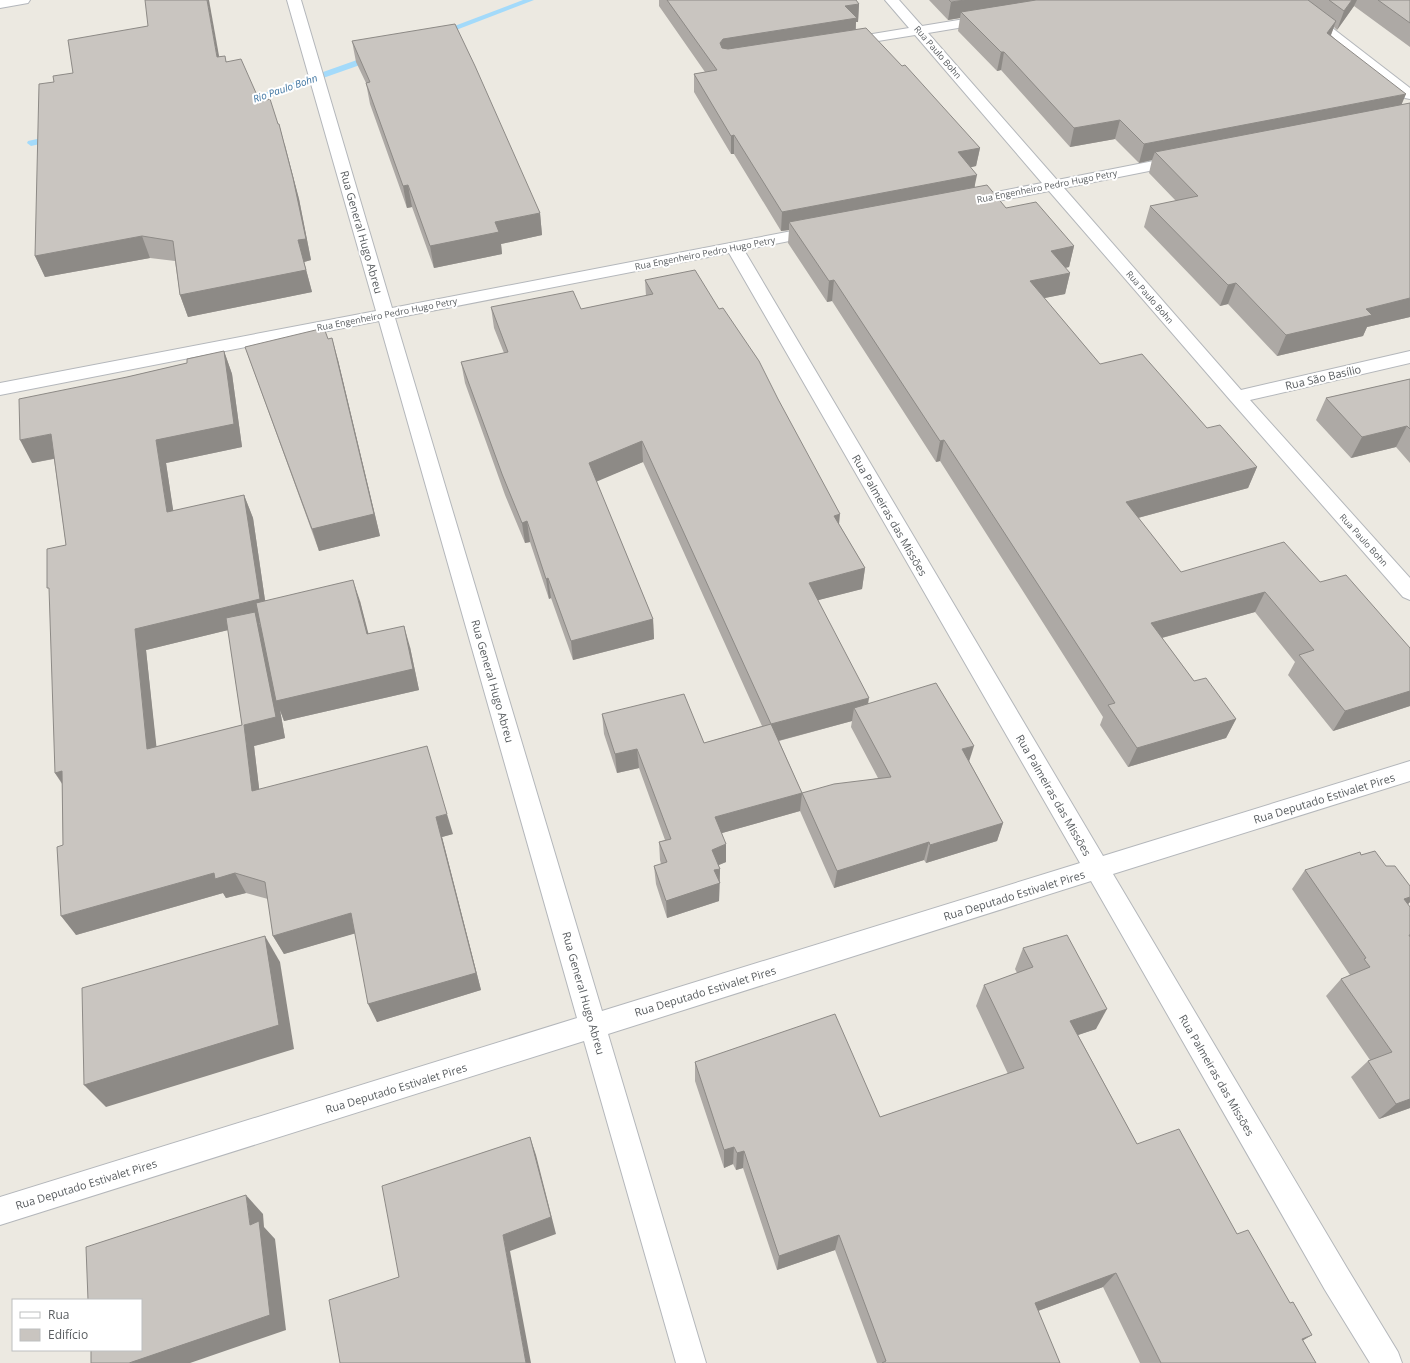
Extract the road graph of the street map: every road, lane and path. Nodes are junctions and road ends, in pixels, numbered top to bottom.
1 (23, 0) edge
2 (294, 0) edge
3 (892, 0) edge
4 (1288, 0) edge
5 (0, 4) edge
6 (1005, 17) edge
7 (919, 31) junction
8 (835, 44) edge
9 (1410, 95) edge
10 (1192, 158) edge
11 (1052, 185) junction
12 (952, 205) edge
13 (835, 228) edge
14 (734, 247) junction
15 (386, 314) junction
16 (1410, 357) edge
17 (0, 389) edge
18 (1237, 397) junction
19 (1410, 592) edge
20 (1410, 771) edge
21 (1097, 869) junction
22 (593, 1026) junction
23 (0, 1211) edge
24 (691, 1363) edge
25 (1387, 1363) edge

1 - 5 street
2 - 15 street, Rua General Hugo Abreu
3 - 7 street, Rua Paulo Bohn
4 - 9 street
6 - 7 street
7 - 8 street
7 - 11 street, Rua Paulo Bohn
10 - 11 street, Rua Engenheiro Pedro Hugo Petry
11 - 12 street, Rua Engenheiro Pedro Hugo Petry
11 - 18 street, Rua Paulo Bohn
13 - 14 street, Rua Engenheiro Pedro Hugo Petry
14 - 15 street, Rua Engenheiro Pedro Hugo Petry
14 - 21 street, Rua Palmeiras das Missões
15 - 17 street, Rua Engenheiro Pedro Hugo Petry
15 - 22 street, Rua General Hugo Abreu
16 - 18 street, Rua São Basílio
18 - 19 street, Rua Paulo Bohn
20 - 21 street, Rua Deputado Estivalet Pires
21 - 22 street, Rua Deputado Estivalet Pires
21 - 25 street, Rua Palmeiras das Missões
22 - 23 street, Rua Deputado Estivalet Pires
22 - 24 street, Rua General Hugo Abreu

